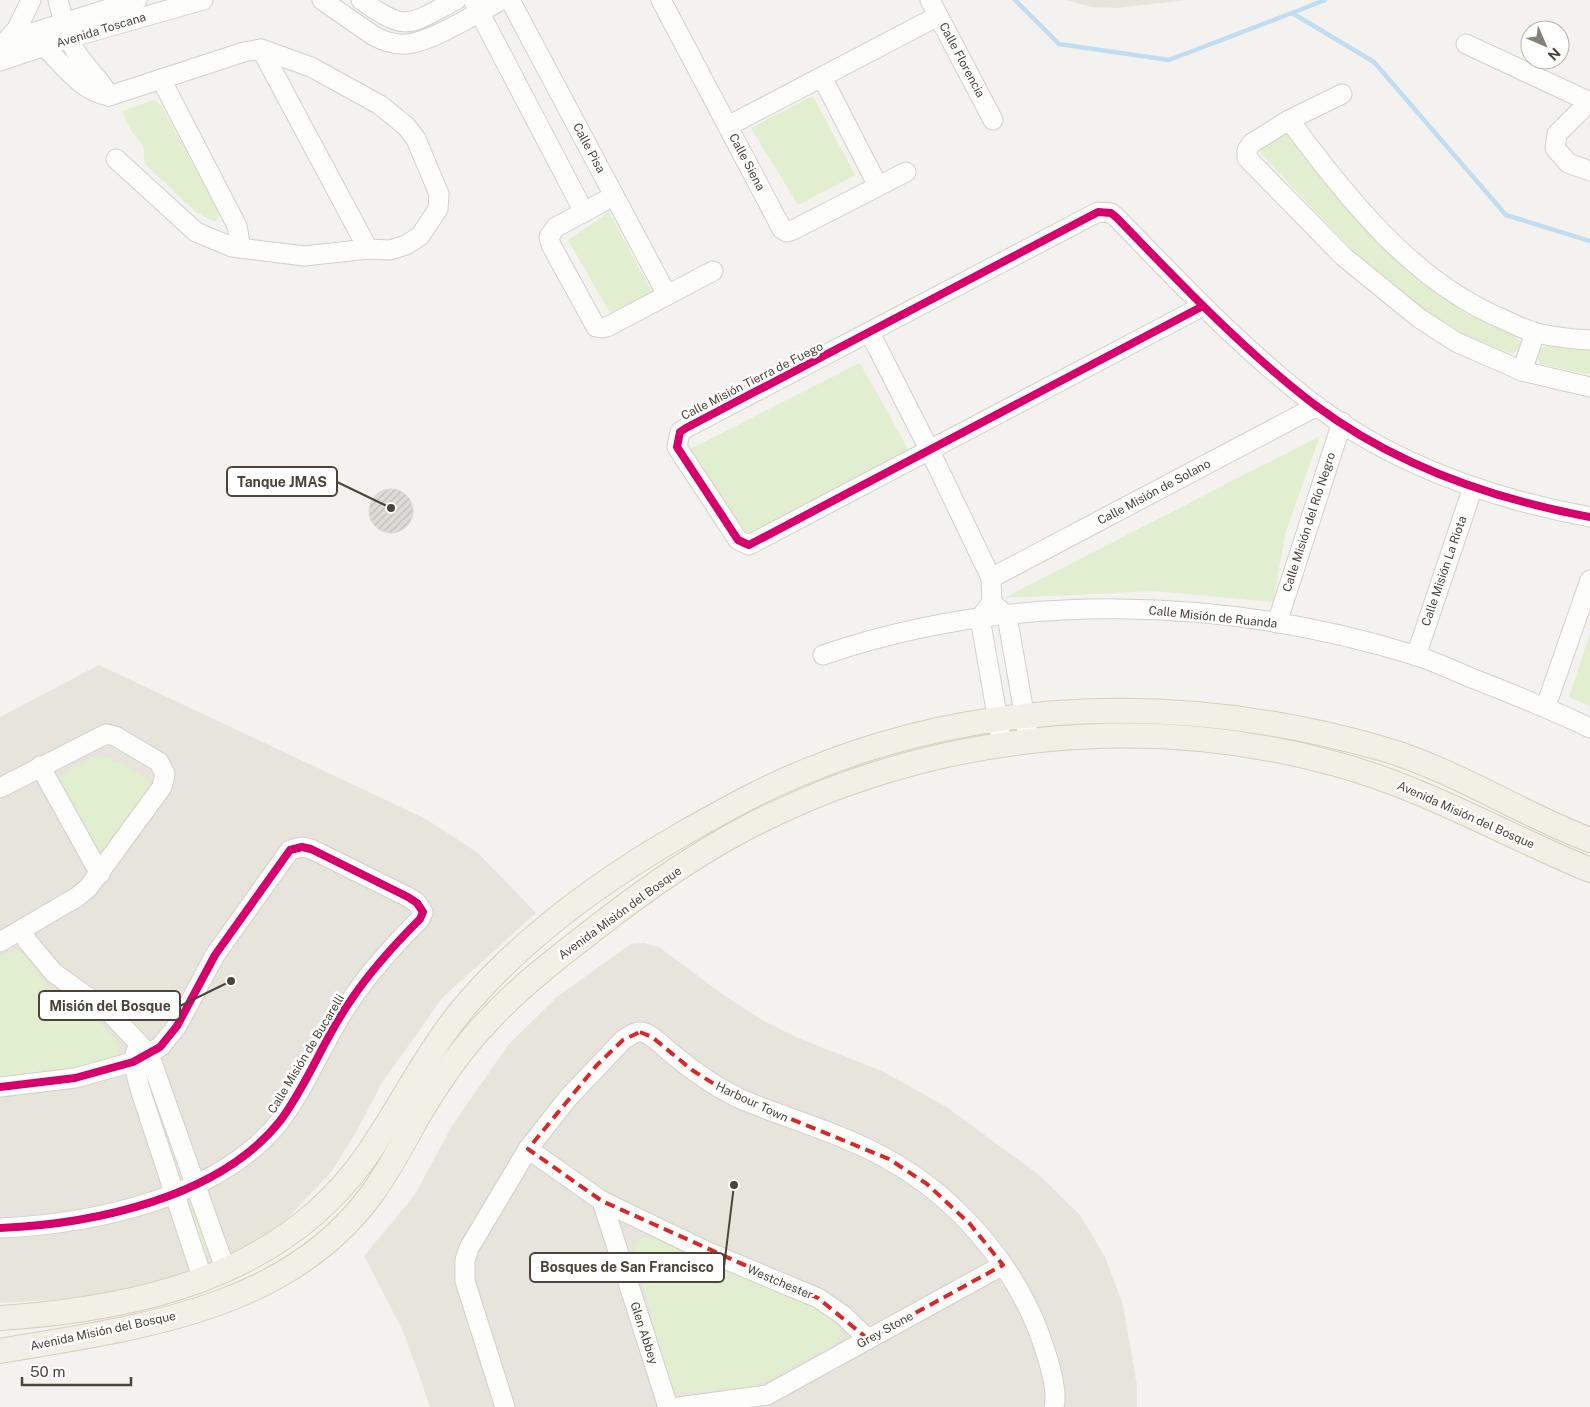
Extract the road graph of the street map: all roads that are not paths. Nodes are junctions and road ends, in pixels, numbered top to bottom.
1 (30, 0) edge
2 (58, 0) edge
3 (137, 0) edge
4 (203, 0) edge
5 (322, 0) edge
6 (361, 0) edge
7 (456, 0) edge
8 (502, 0) edge
9 (510, 0) edge
10 (669, 2) edge
11 (476, 6) edge
12 (934, 8) edge
13 (66, 30) junction
14 (3, 42) edge
15 (1466, 44) dead end
16 (44, 47) junction
17 (261, 49) junction
18 (9, 58) edge
19 (822, 77) junction
20 (161, 79) junction
21 (1342, 94) dead end
22 (109, 96) junction
23 (1590, 102) edge
24 (993, 120) dead end
25 (1289, 120) junction
26 (728, 126) junction
27 (116, 159) dead end
28 (1590, 171) edge
29 (906, 172) dead end
30 (878, 186) junction
31 (614, 196) junction
32 (584, 212) junction
33 (241, 248) junction
34 (368, 249) junction
35 (713, 271) dead end
36 (667, 296) junction
37 (1203, 306) junction
38 (870, 333) junction
39 (1535, 333) junction
40 (1590, 340) edge
41 (1522, 371) junction
42 (1590, 387) edge
43 (1317, 406) junction
44 (1342, 422) junction
45 (930, 451) junction
46 (1473, 487) junction
47 (1590, 518) edge
48 (991, 578) junction
49 (1590, 580) edge
50 (992, 602) junction
51 (1007, 616) junction
52 (980, 618) junction
53 (1276, 623) junction
54 (823, 655) dead end
55 (1416, 656) junction
56 (1546, 706) junction
57 (1025, 715) junction
58 (997, 719) junction
59 (1590, 728) edge
60 (1029, 740) junction
61 (1002, 744) junction
62 (40, 766) junction
63 (0, 788) edge
64 (1590, 840) edge
65 (667, 843) junction
66 (1590, 870) edge
67 (100, 874) junction
68 (639, 896) junction
69 (21, 930) junction
70 (0, 942) edge
71 (140, 1053) junction
72 (0, 1087) edge
73 (528, 1149) junction
74 (196, 1184) junction
75 (174, 1195) junction
76 (602, 1201) junction
77 (0, 1228) edge
78 (1003, 1266) junction
79 (226, 1271) junction
80 (203, 1280) junction
81 (0, 1318) edge
82 (868, 1339) junction
83 (2, 1353) edge
84 (771, 1401) edge
85 (505, 1407) edge
86 (668, 1407) edge
87 (679, 1407) edge
88 (1054, 1407) edge

1 - 14 street
2 - 13 street
3 - 13 street, Avenida Toscana
4 - 13 street, Avenida Toscana
5 - 11 street
6 - 7 street
8 - 11 street
9 - 31 street, Calle Pisa
10 - 26 street, Calle Siena
11 - 32 street
12 - 19 street
12 - 24 street, Calle Florencia
13 - 14 street, Avenida Toscana
13 - 16 street, Avenida Toscana
13 - 18 street
13 - 22 street
15 - 23 street
16 - 18 street, Avenida Toscana
16 - 22 street
17 - 20 street
17 - 34 street
17 - 34 street
19 - 26 street
19 - 30 street
20 - 22 street
20 - 33 street
21 - 25 street
23 - 28 street
25 - 39 street
25 - 41 street
26 - 30 street, Calle Siena
27 - 33 street
29 - 30 street, Calle Siena
31 - 32 street
31 - 36 street, Calle Pisa
32 - 36 street
33 - 34 street
35 - 36 street
37 - 38 street, Calle Misión Tierra de Fuego
37 - 43 street, Calle Misión Tierra de Fuego
37 - 45 street, Calle Misión Tierra de Fuego
38 - 45 street
38 - 45 street, Calle Misión Tierra de Fuego
39 - 40 street
39 - 41 street
41 - 42 street
43 - 44 street, Calle Misión Tierra de Fuego
43 - 48 street, Calle Misión de Solano
44 - 46 street, Calle Misión Tierra de Fuego
44 - 53 street, Calle Misión del Río Negro
45 - 48 street
46 - 47 street, Calle Misión Tierra de Fuego
46 - 55 street, Calle Misión La Riota
48 - 50 street
49 - 56 street
50 - 51 street
50 - 52 street
51 - 52 street, Calle Misión de Ruanda
51 - 53 street, Calle Misión de Ruanda
51 - 57 street
52 - 54 street, Calle Misión de Ruanda
52 - 58 street
53 - 55 street, Calle Misión de Ruanda
55 - 56 street, Calle Misión de Ruanda
56 - 59 street, Calle Misión de Ruanda
57 - 58 main road, Avenida Misión del Bosque
57 - 60 street
57 - 64 main road, Avenida Misión del Bosque
58 - 61 street
58 - 65 main road, Avenida Misión del Bosque
60 - 61 main road, Avenida Misión del Bosque
60 - 66 main road, Avenida Misión del Bosque
61 - 68 main road, Avenida Misión del Bosque
62 - 63 street
62 - 67 street
62 - 67 street
65 - 68 main road
65 - 79 main road, Avenida Misión del Bosque
67 - 69 street
68 - 83 main road, Avenida Misión del Bosque
69 - 70 street
69 - 71 street
71 - 72 street, Calle Misión de Bucarelli
71 - 74 street
71 - 74 street, Calle Misión de Bucarelli
71 - 75 street
73 - 76 street
73 - 78 street, Harbour Town
73 - 85 street, Harbour Town
74 - 75 street, Calle Misión de Bucarelli
74 - 79 street
75 - 77 street, Calle Misión de Bucarelli
75 - 80 street
76 - 82 street, Westchester
76 - 86 street, Glen Abbey
78 - 82 street, Grey Stone
78 - 88 street, Harbour Town
79 - 80 main road, Avenida Misión del Bosque
80 - 81 main road, Avenida Misión del Bosque
82 - 84 street, Grey Stone
84 - 87 street

